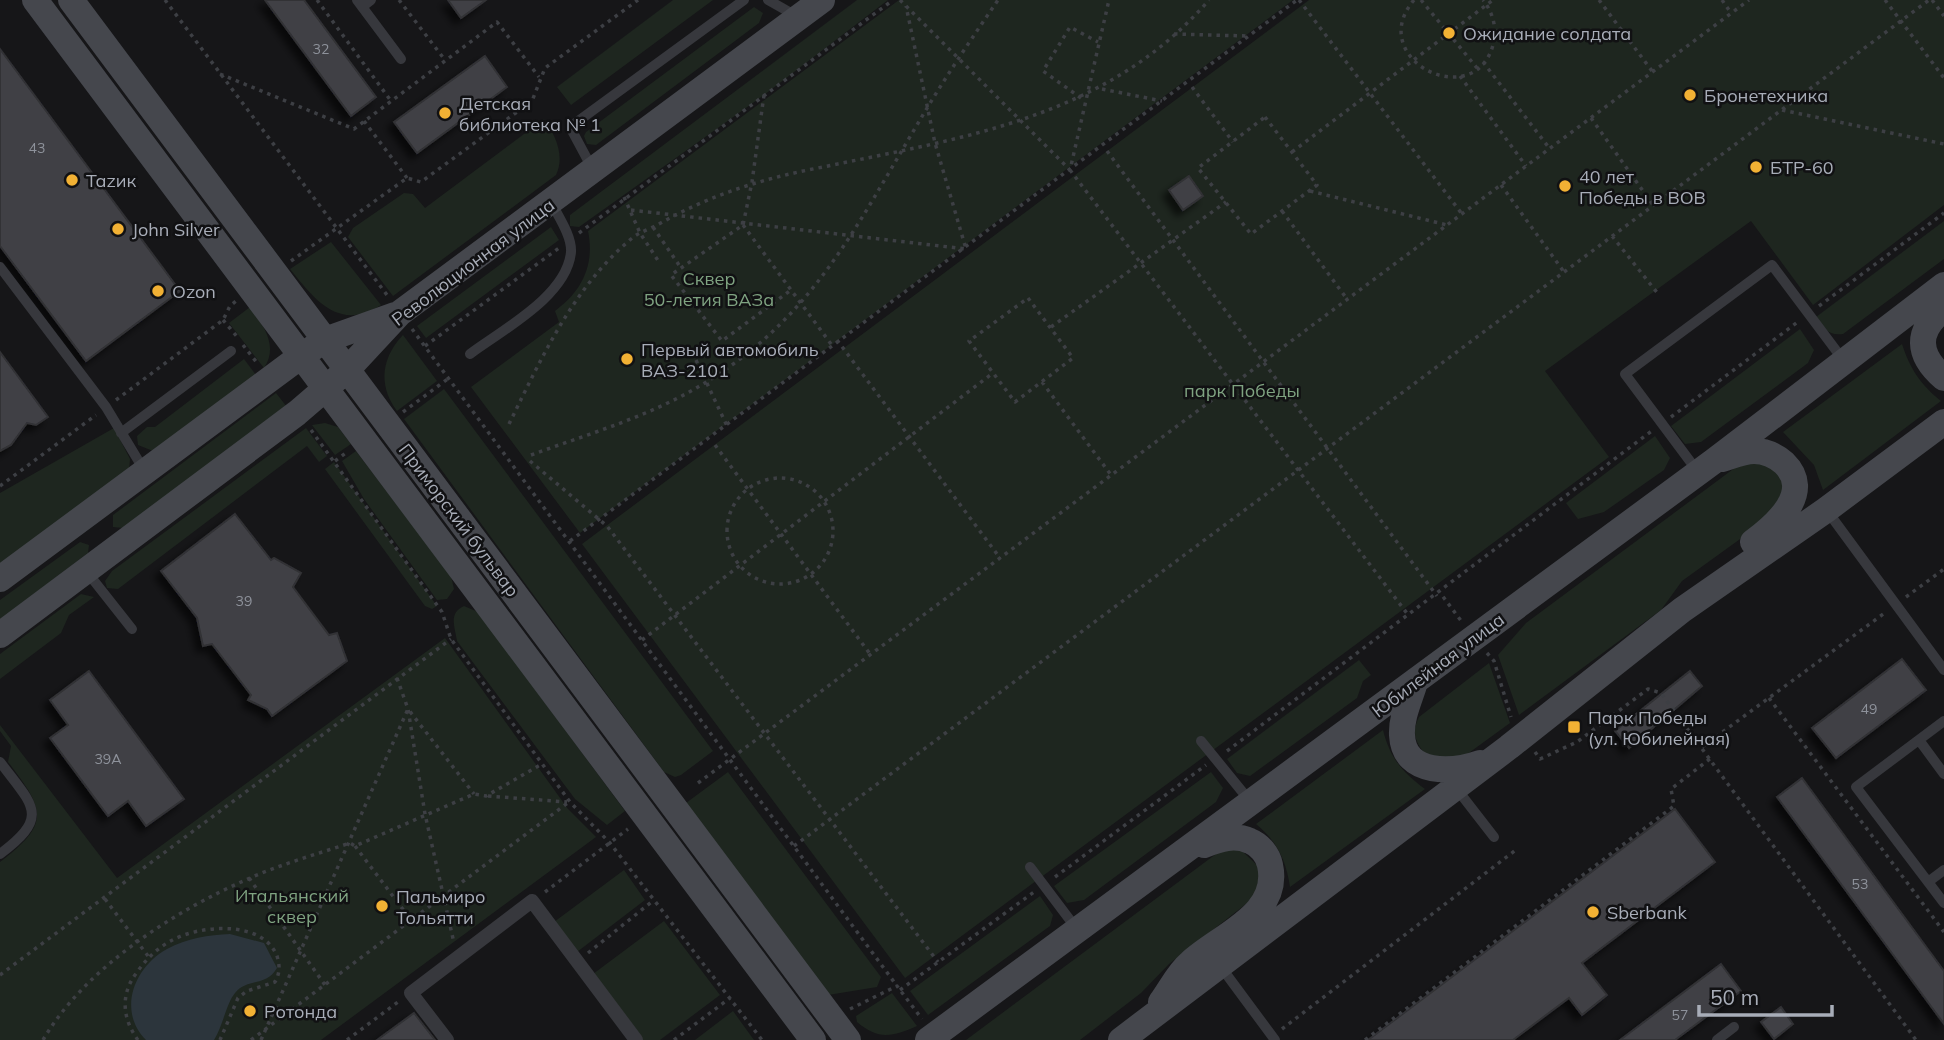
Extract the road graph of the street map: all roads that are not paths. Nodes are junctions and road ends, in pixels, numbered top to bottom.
1 (35, 0) edge
2 (71, 0) edge
3 (371, 0) edge
4 (744, 0) edge
5 (768, 0) edge
6 (822, 0) edge
7 (359, 4) edge
8 (798, 17) junction
9 (401, 59) dead end
10 (594, 172) junction
11 (551, 202) junction
12 (0, 267) edge
13 (1944, 285) edge
14 (1944, 309) edge
15 (400, 313) junction
16 (325, 340) junction
17 (231, 351) dead end
18 (470, 354) dead end
19 (301, 356) junction
20 (1844, 361) junction
21 (347, 370) junction
22 (1944, 379) edge
23 (326, 389) junction
24 (1944, 422) edge
25 (121, 433) junction
26 (1706, 467) junction
27 (144, 471) junction
28 (1826, 510) junction
29 (86, 514) junction
30 (112, 549) junction
31 (85, 569) junction
32 (0, 579) edge
33 (1682, 610) junction
34 (132, 629) dead end
35 (0, 635) edge
36 (1944, 670) edge
37 (1415, 682) junction
38 (1944, 721) edge
39 (1919, 740) junction
40 (1201, 741) dead end
41 (1490, 760) junction
42 (0, 762) edge
43 (1944, 774) edge
44 (1455, 786) junction
45 (1252, 804) junction
46 (1494, 837) dead end
47 (0, 854) edge
48 (1182, 854) junction
49 (1030, 867) dead end
50 (1944, 870) edge
51 (1928, 882) junction
52 (1944, 903) edge
53 (1078, 930) junction
54 (1221, 967) junction
55 (1149, 1021) junction
56 (1734, 1027) dead end
57 (926, 1030) edge
58 (1273, 1038) edge
59 (447, 1040) edge
60 (636, 1040) edge
61 (813, 1040) edge
62 (848, 1040) edge
63 (1121, 1040) edge
64 (1717, 1040) edge

1 - 19 main road
2 - 16 main road, Приморский бульвар
3 - 7 lane
4 - 10 lane
5 - 8 lane
6 - 8 main road, Революционная улица
7 - 9 lane
8 - 10 main road, Революционная улица
10 - 11 main road, Революционная улица
11 - 15 main road, Революционная улица
11 - 18 lane
12 - 25 lane
13 - 20 main road, Юбилейная улица
14 - 22 main road
15 - 16 main road
15 - 21 main road, Революционная улица
16 - 19 main road
16 - 21 main road, Приморский бульвар
17 - 25 lane
19 - 23 main road
19 - 27 main road
20 - 26 main road, Юбилейная улица
20 - 26 lane
21 - 23 main road, Революционная улица
21 - 62 main road, Приморский бульвар
23 - 30 main road, Революционная улица
23 - 61 main road
24 - 28 main road
25 - 27 lane
26 - 33 main road
26 - 37 main road, Юбилейная улица
27 - 29 main road
28 - 33 main road
28 - 36 lane
29 - 30 main road
29 - 32 main road
30 - 31 main road, Революционная улица
31 - 34 lane
31 - 35 main road, Революционная улица
33 - 41 main road
37 - 41 main road
37 - 45 main road, Юбилейная улица
38 - 39 lane
39 - 43 lane
39 - 51 lane
40 - 45 lane
41 - 44 main road
42 - 47 lane
44 - 46 lane
44 - 54 main road
45 - 48 main road, Юбилейная улица
48 - 53 main road, Юбилейная улица
48 - 55 main road
49 - 53 lane
50 - 51 lane
51 - 52 lane
53 - 57 main road, Юбилейная улица
54 - 55 main road
54 - 58 lane
55 - 63 main road
56 - 64 lane
59 - 60 street

